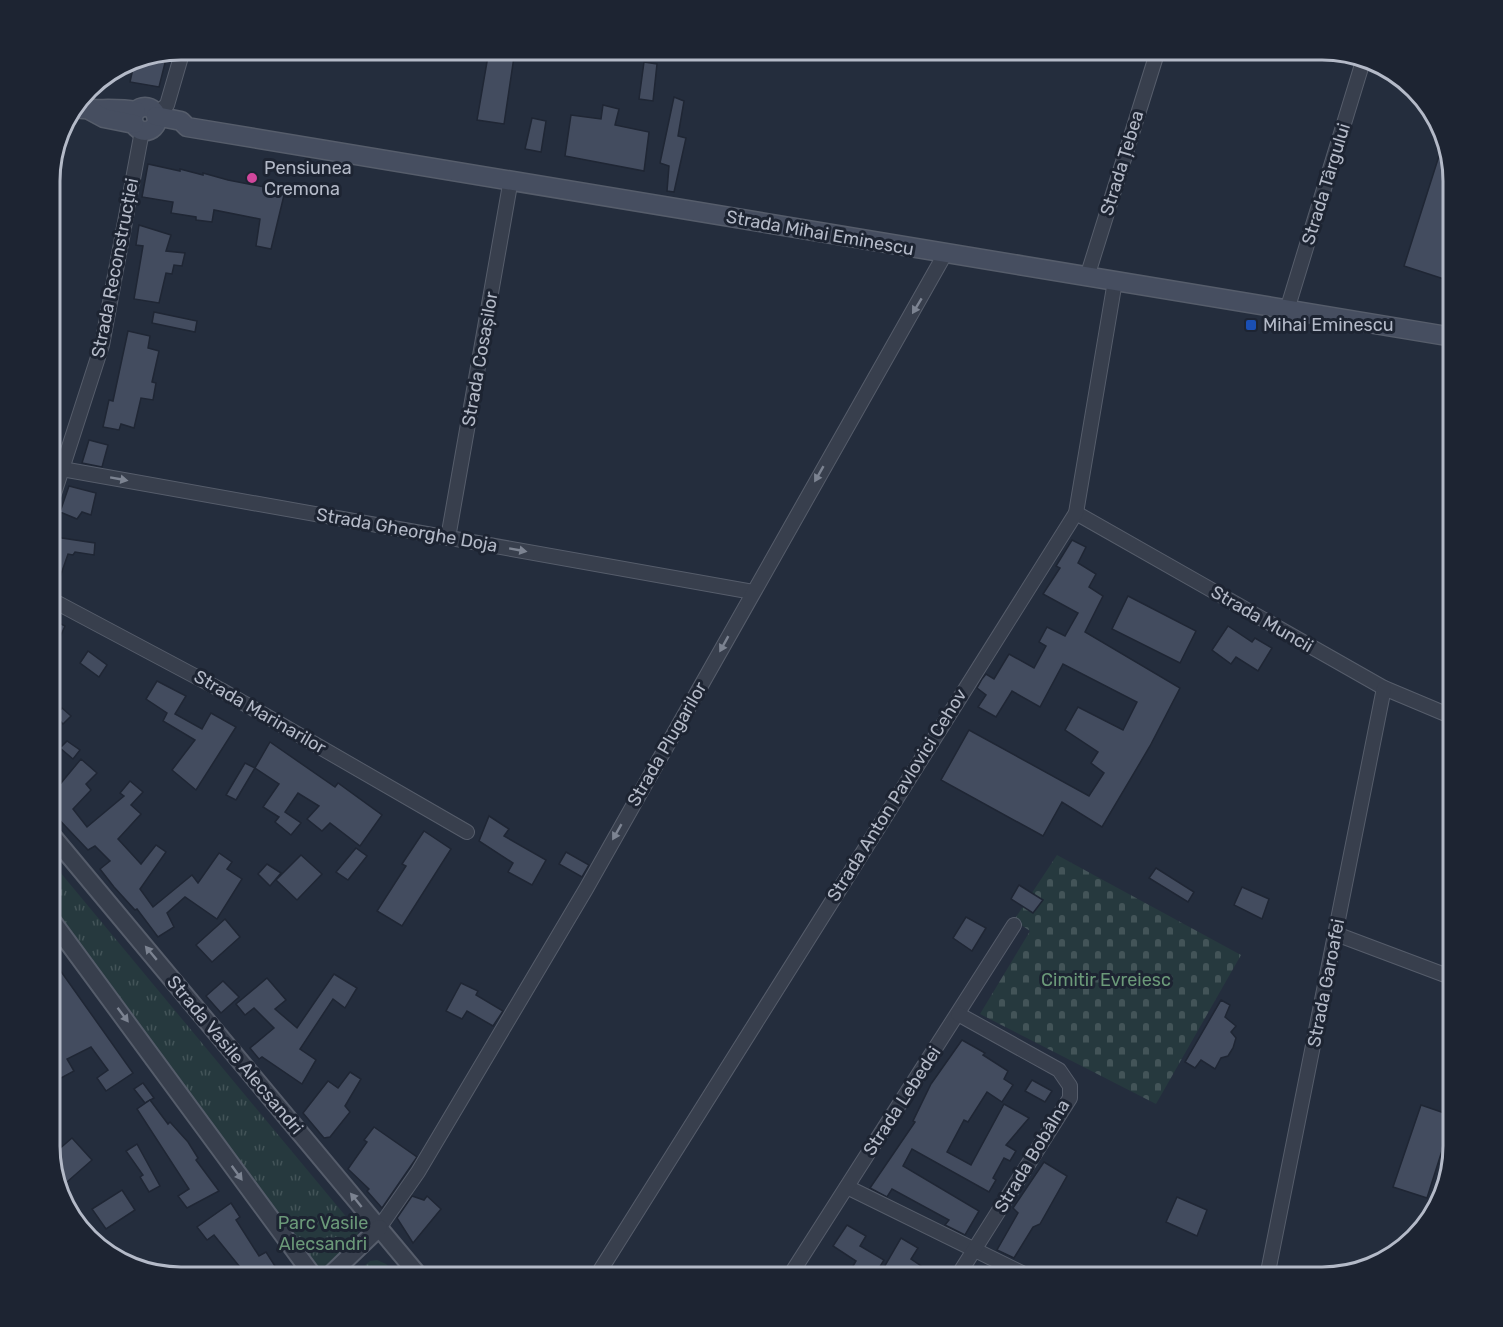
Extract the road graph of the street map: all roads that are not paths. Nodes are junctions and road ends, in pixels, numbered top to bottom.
1 (180, 60) edge
2 (1155, 60) edge
3 (1361, 67) edge
4 (83, 110) edge
5 (146, 121) junction
6 (511, 179) junction
7 (945, 254) junction
8 (1087, 277) junction
9 (1115, 282) junction
10 (1287, 310) junction
11 (1443, 335) edge
12 (62, 469) junction
13 (60, 475) edge
14 (1076, 513) junction
15 (448, 538) junction
16 (753, 592) junction
17 (60, 604) edge
18 (1384, 688) junction
19 (1443, 713) edge
20 (467, 832) dead end
21 (60, 844) edge
22 (1014, 926) dead end
23 (60, 932) edge
24 (1336, 934) junction
25 (1443, 974) edge
26 (958, 1014) junction
27 (847, 1187) junction
28 (379, 1228) junction
29 (974, 1250) junction
30 (306, 1267) edge
31 (339, 1267) edge
32 (411, 1267) edge
33 (603, 1267) edge
34 (796, 1267) edge
35 (964, 1267) edge
36 (1008, 1267) edge
37 (1269, 1267) edge

1 - 5 street
2 - 8 street, Strada Țebea
3 - 10 street, Strada Târgului
4 - 5 main road, Strada Mihai Eminescu
5 - 6 main road, Strada Mihai Eminescu
5 - 12 street, Strada Reconstrucției
6 - 7 main road, Strada Mihai Eminescu
6 - 15 street, Strada Cosașilor
7 - 8 main road, Strada Mihai Eminescu
7 -> 16 street, Strada Plugarilor
8 - 9 main road, Strada Mihai Eminescu
9 - 10 main road, Strada Mihai Eminescu
9 - 14 street, Strada Anton Pavlovici Cehov
10 - 11 main road, Strada Mihai Eminescu
12 - 13 street, Strada Reconstrucției
12 -> 15 street, Strada Gheorghe Doja
14 - 18 street, Strada Muncii
14 - 33 street, Strada Anton Pavlovici Cehov
15 -> 16 street, Strada Gheorghe Doja
16 -> 28 street, Strada Plugarilor
17 - 20 street, Strada Marinarilor
18 - 19 street, Strada Muncii
18 - 24 street, Strada Garoafei
28 -> 21 street, Strada Vasile Alecsandri
22 - 26 street, Strada Lebedei
23 -> 30 street
24 - 25 street
24 - 37 street, Strada Garoafei
26 - 27 street, Strada Lebedei
26 - 29 street, Strada Bobâlna
27 - 29 street
27 - 34 street, Strada Lebedei
28 - 31 street
28 - 32 street, Strada Vasile Alecsandri
29 - 35 street, Strada Bobâlna
29 - 36 street

